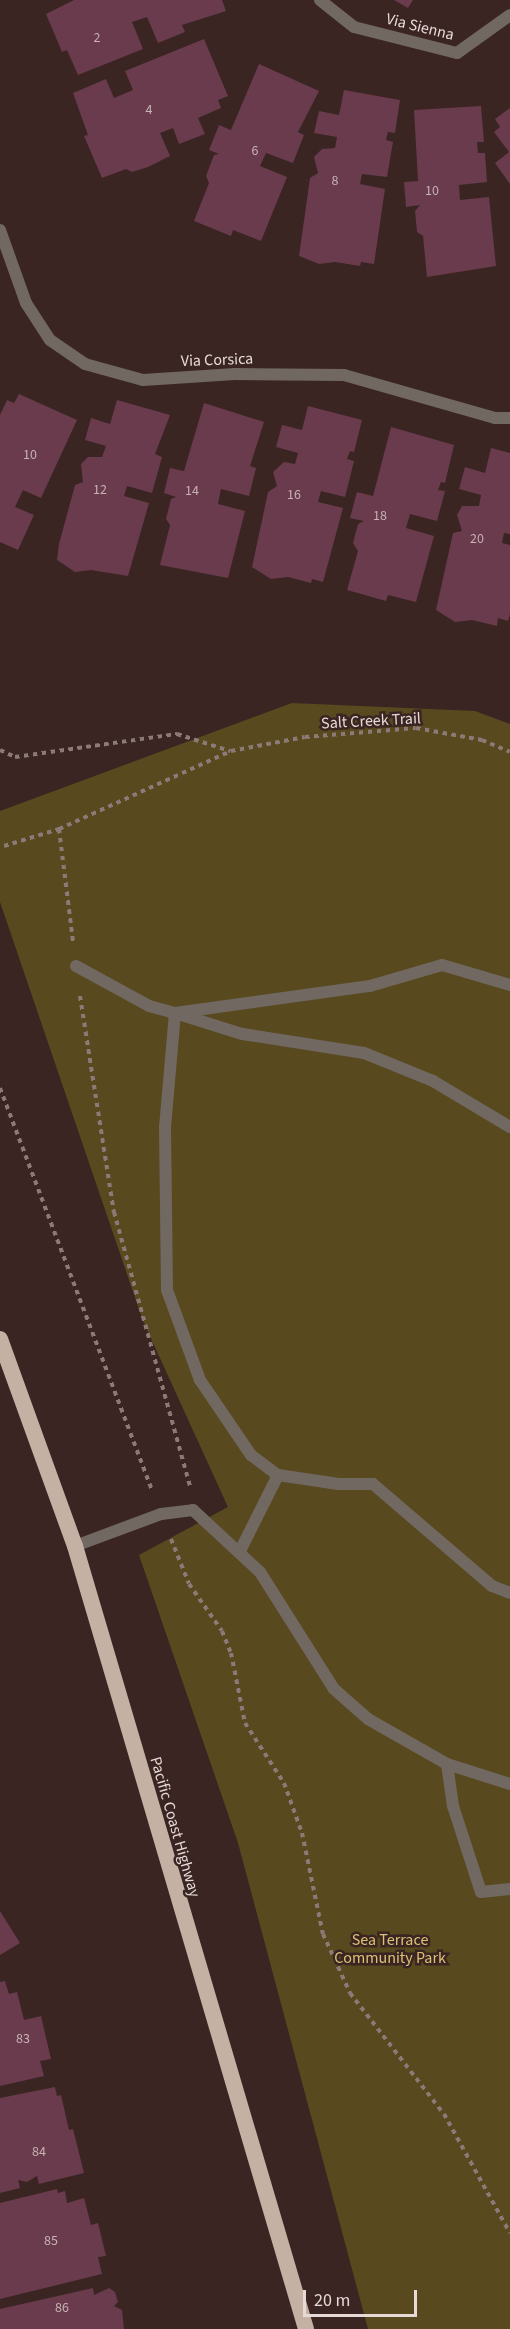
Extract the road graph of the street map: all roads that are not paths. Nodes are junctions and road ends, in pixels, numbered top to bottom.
1 (320, 0) edge
2 (510, 15) edge
3 (0, 230) edge
4 (510, 418) edge
5 (76, 966) road end
6 (510, 985) edge
7 (175, 1013) junction
8 (510, 1127) edge
9 (0, 1339) edge
10 (278, 1475) junction
11 (75, 1546) junction
12 (240, 1551) junction
13 (510, 1593) edge
14 (447, 1764) junction
15 (510, 1784) edge
16 (510, 1888) edge
17 (306, 2329) edge

1 - 2 street, Via Sienna
3 - 4 street, Via Corsica
5 - 7 street
6 - 7 street
7 - 8 street
7 - 10 street
9 - 11 highway, Pacific Coast Highway
10 - 12 street
10 - 13 street
11 - 12 street
11 - 17 highway, Pacific Coast Highway
12 - 14 street
14 - 15 street
14 - 16 street

